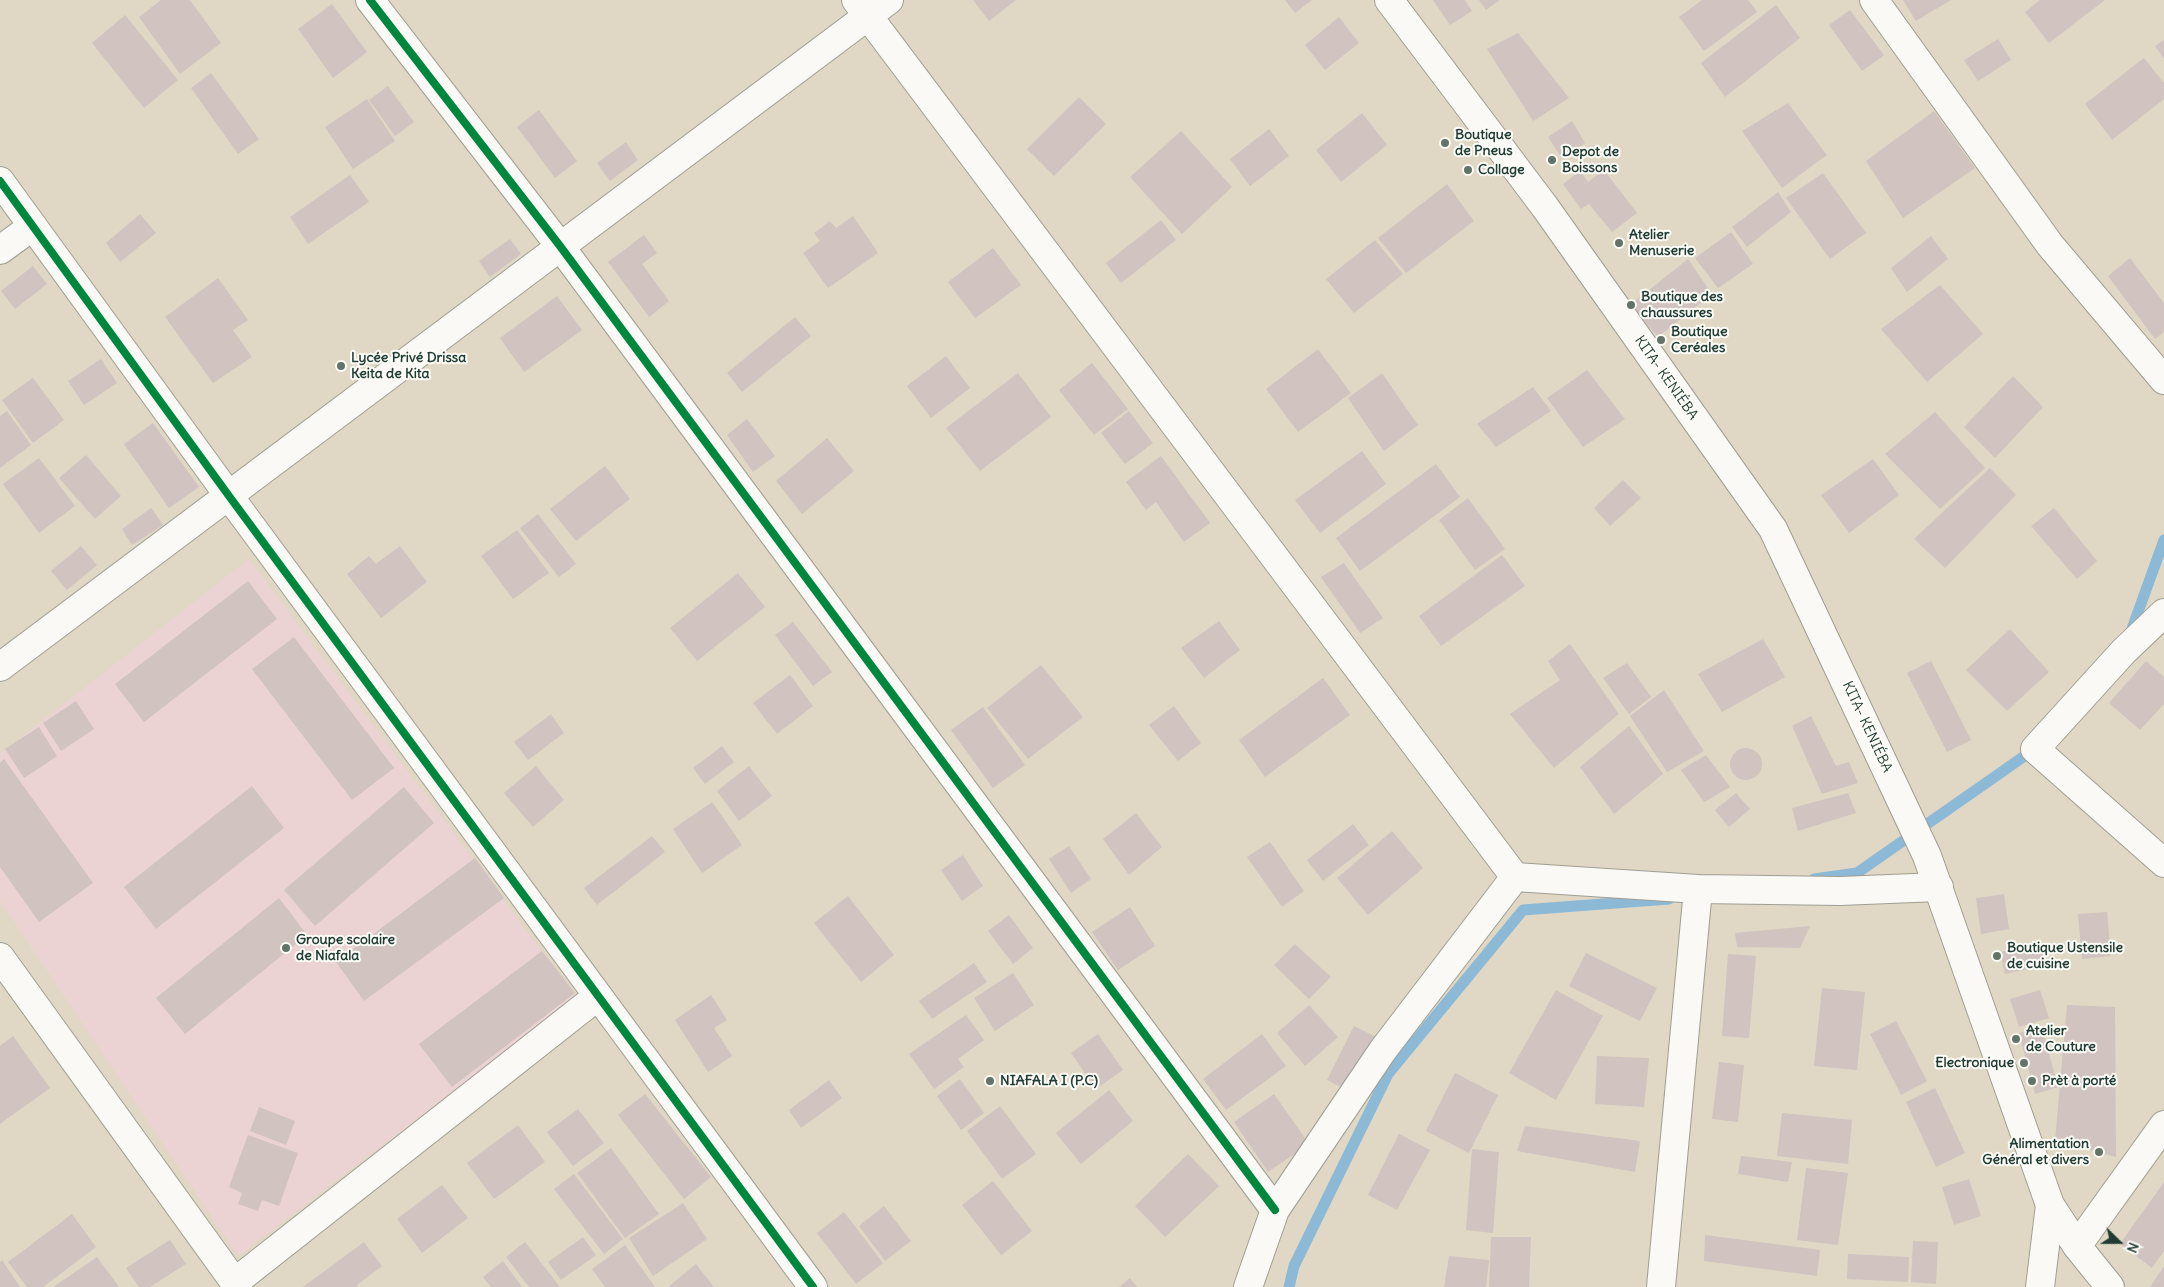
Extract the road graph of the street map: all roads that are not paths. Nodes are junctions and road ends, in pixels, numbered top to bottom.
1 (370, 0) edge
2 (1389, 0) edge
3 (1874, 0) edge
4 (871, 5) edge
5 (0, 181) edge
6 (33, 226) junction
7 (560, 246) junction
8 (0, 250) edge
9 (2164, 380) edge
10 (229, 496) junction
11 (2164, 613) edge
12 (0, 667) edge
13 (2164, 863) edge
14 (1515, 877) junction
15 (1939, 887) junction
16 (1698, 889) junction
17 (0, 957) edge
18 (598, 996) junction
19 (2164, 1125) edge
20 (2050, 1205) junction
21 (1275, 1210) junction
22 (2077, 1246) junction
23 (236, 1285) edge
24 (813, 1287) edge
25 (1248, 1287) edge
26 (1661, 1287) edge
27 (2040, 1287) edge
28 (2110, 1287) edge

1 - 7 street
2 - 15 street, KITA- KENIÉBA
3 - 9 street
4 - 7 street
4 - 14 street
5 - 6 street
6 - 8 street
6 - 10 street
7 - 10 street
7 - 21 street
10 - 12 street
10 - 18 street
11 - 13 street
14 - 16 street
14 - 21 street
15 - 16 street
15 - 20 street
16 - 26 street
17 - 23 street
18 - 23 street
18 - 24 street
19 - 22 street
20 - 22 street
20 - 27 street
21 - 25 street
22 - 28 street

